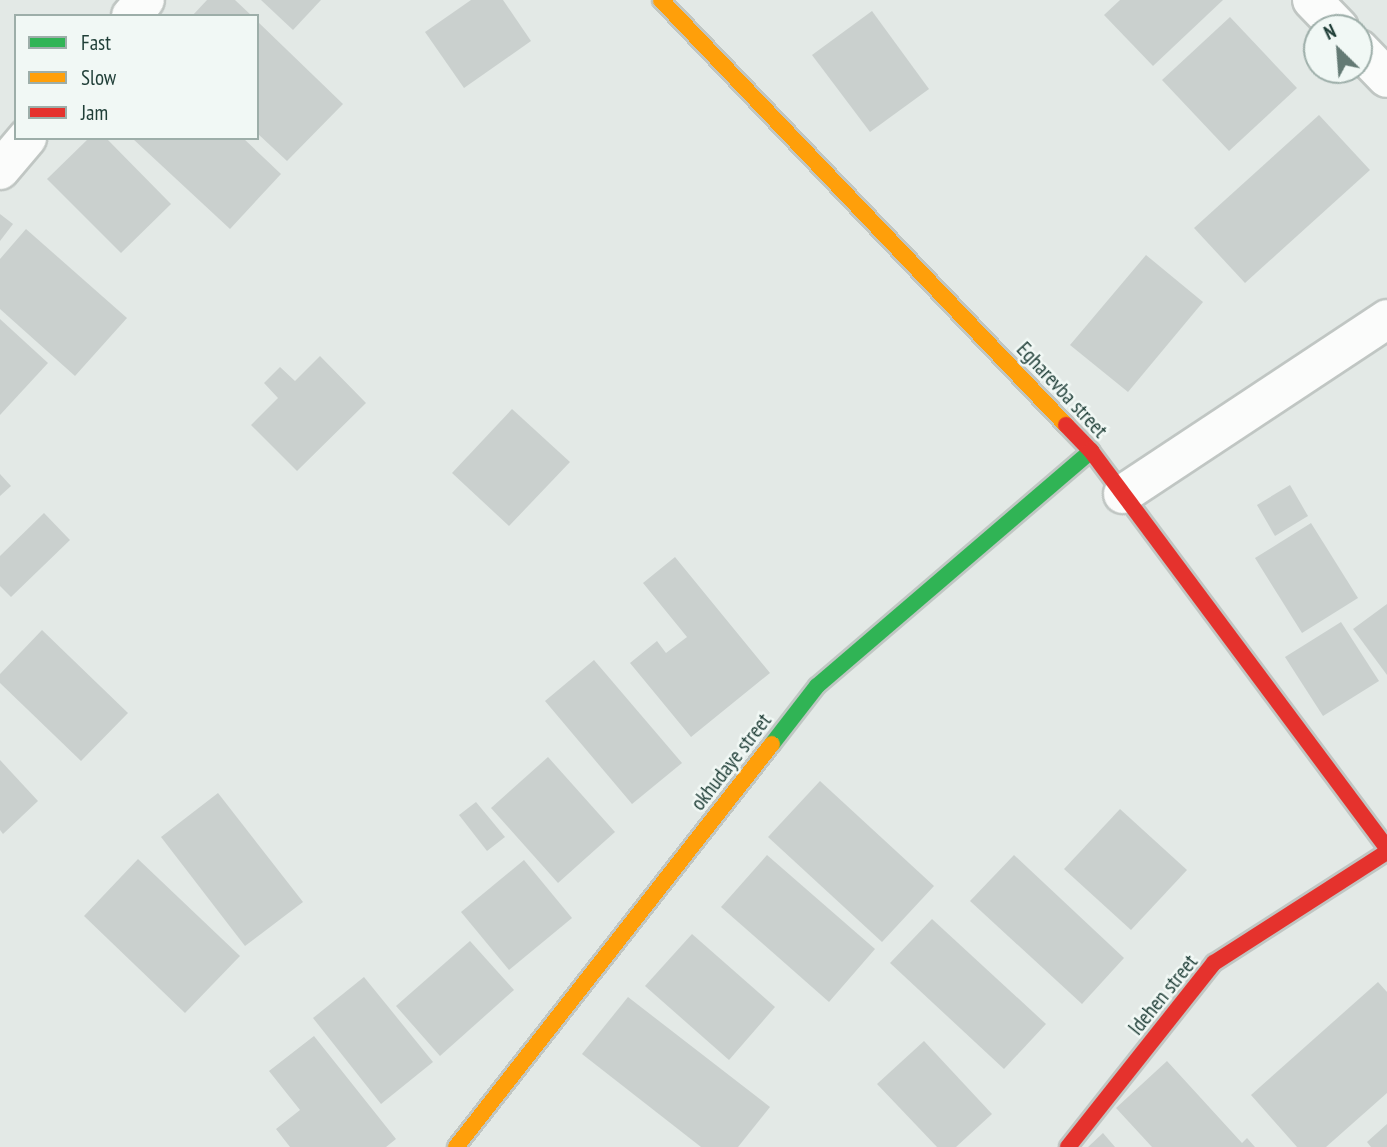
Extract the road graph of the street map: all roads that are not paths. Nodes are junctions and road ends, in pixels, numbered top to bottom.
1 (661, 0) edge
2 (1312, 0) edge
3 (1326, 14) edge
4 (1373, 64) edge
5 (1387, 79) edge
6 (25, 140) edge
7 (0, 170) edge
8 (1387, 319) edge
9 (1091, 452) junction
10 (1123, 494) junction
11 (1387, 850) edge
12 (456, 1147) edge
13 (1068, 1147) edge

1 - 9 street, Egharevba street
2 - 3 street
4 - 5 street
6 - 7 street
8 - 10 street
9 - 10 street, Egharevba street
9 - 12 street, okhudaye street
10 - 11 street, Egharevba street
11 - 13 street, Idehen street

